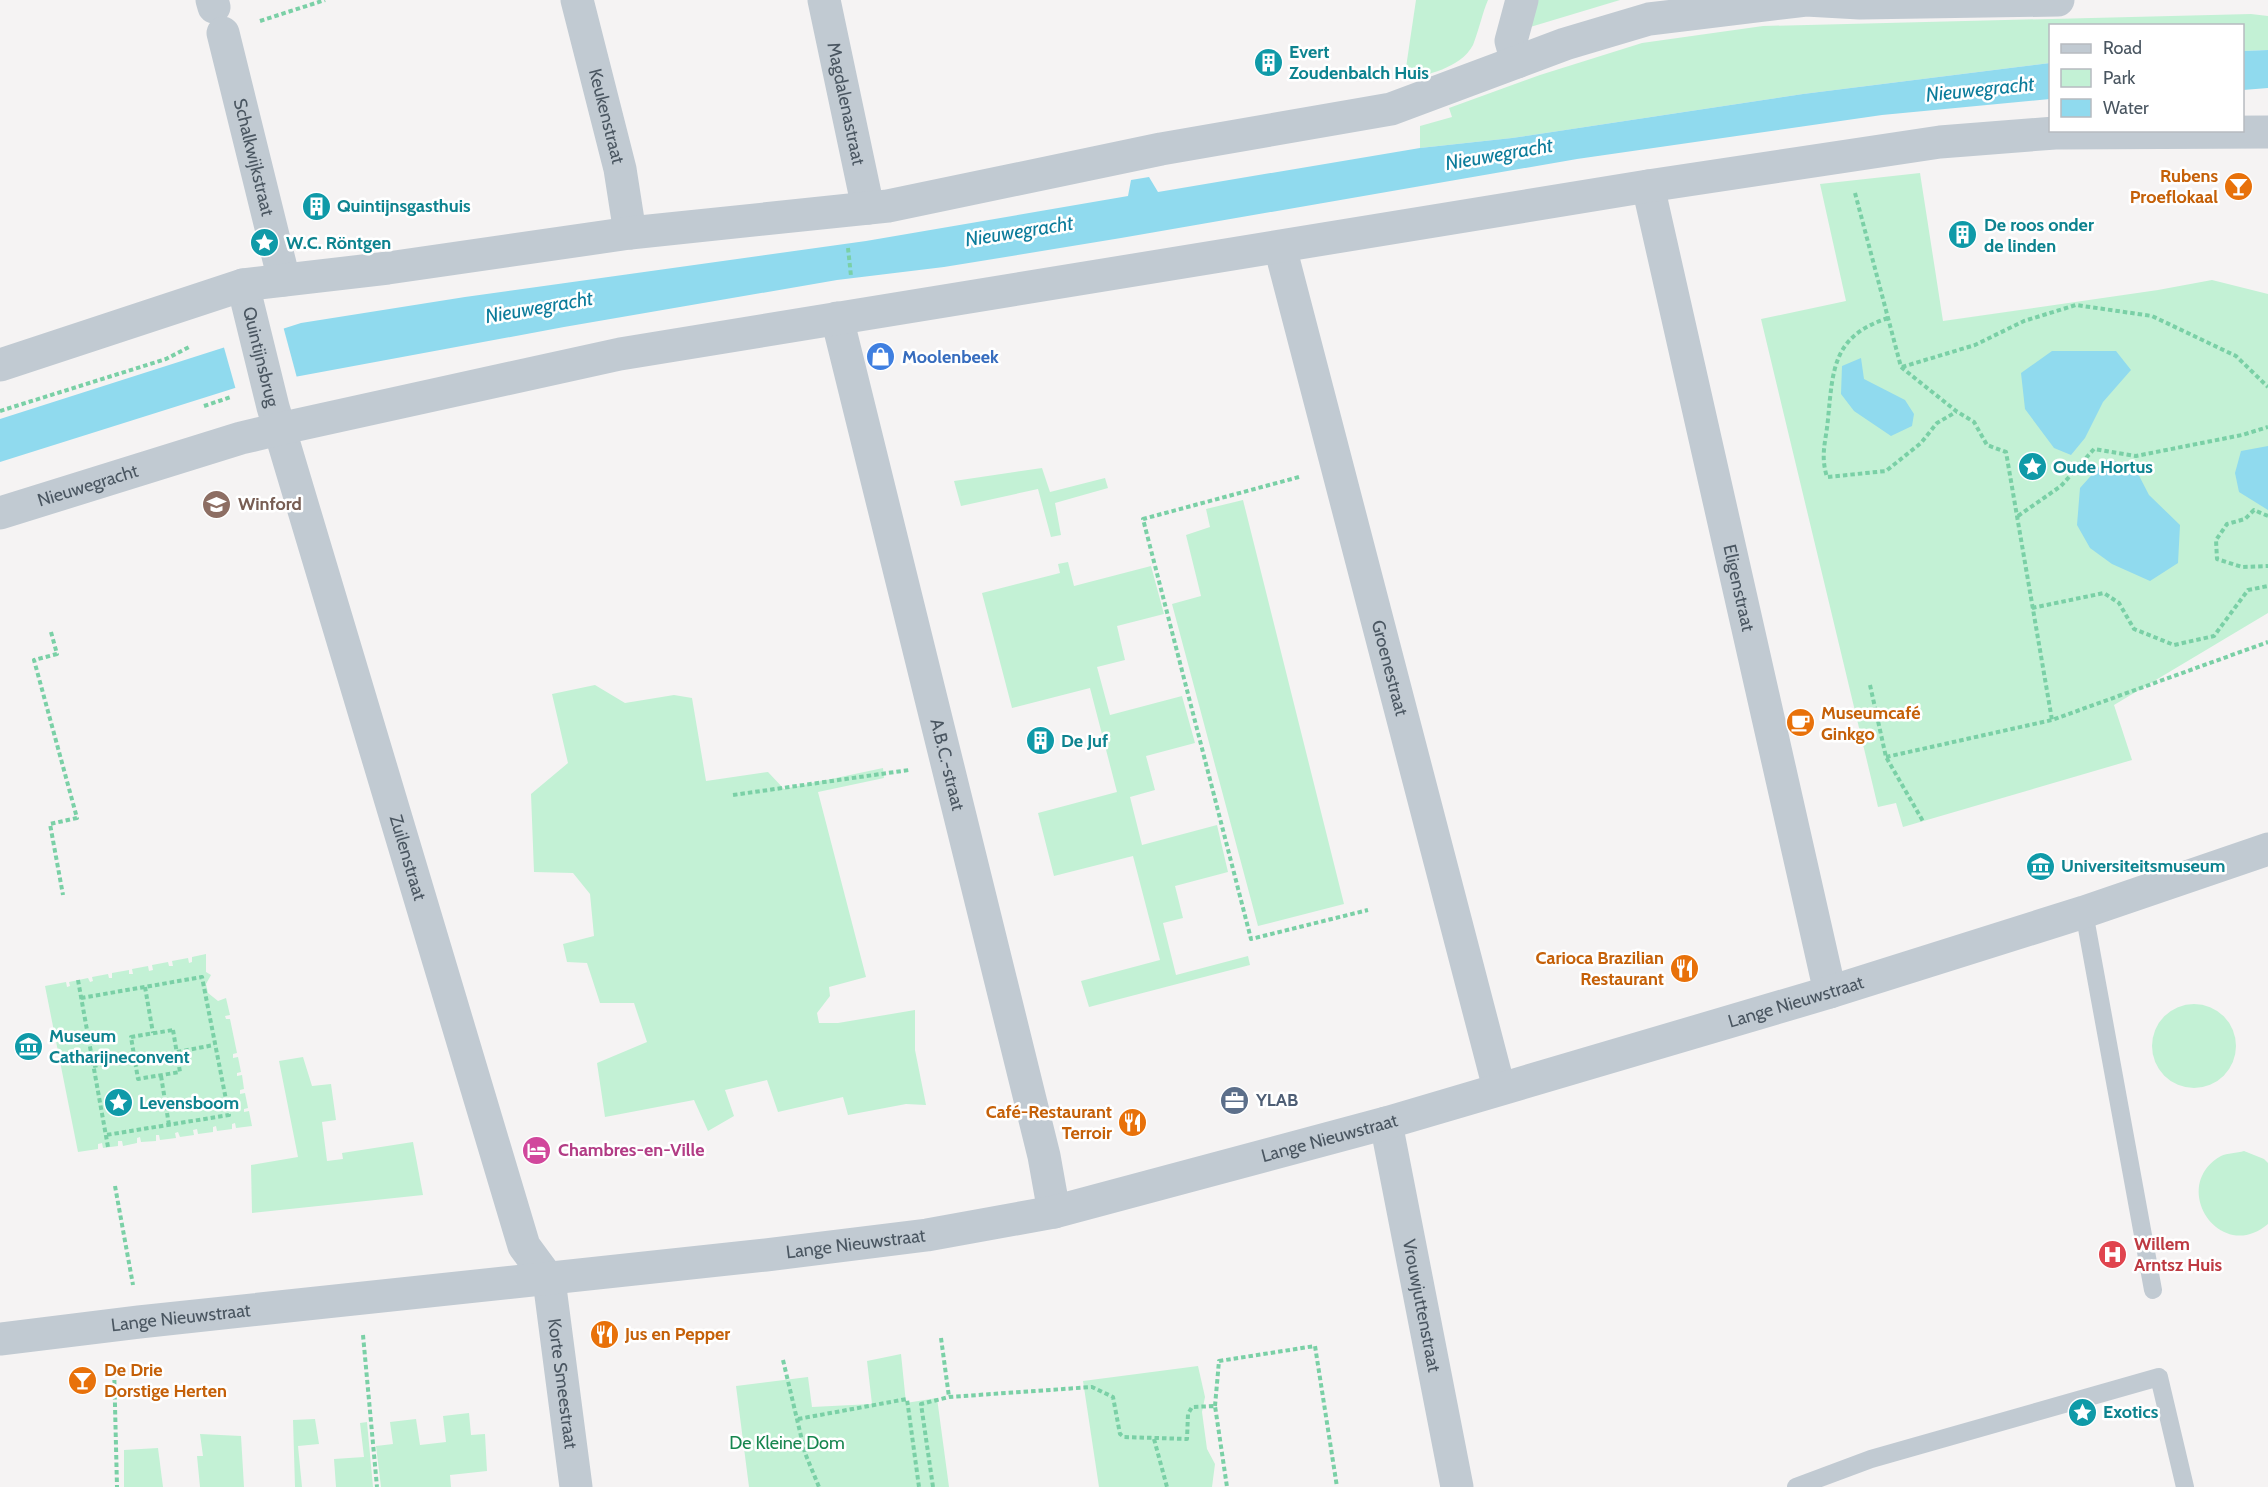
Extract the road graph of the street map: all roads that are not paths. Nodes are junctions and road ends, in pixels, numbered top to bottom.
1 (577, 0) edge
2 (824, 0) edge
3 (1522, 0) edge
4 (1806, 0) edge
5 (2058, 0) edge
6 (216, 14) edge
7 (1517, 62) junction
8 (2268, 132) edge
9 (1648, 186) junction
10 (868, 208) junction
11 (630, 233) junction
12 (1280, 247) junction
13 (284, 280) junction
14 (246, 298) junction
15 (837, 318) junction
16 (0, 365) edge
17 (276, 418) junction
18 (0, 513) edge
19 (2268, 849) edge
20 (2084, 912) junction
21 (1830, 992) junction
22 (1499, 1088) junction
23 (1386, 1123) junction
24 (1054, 1212) junction
25 (549, 1280) junction
26 (2153, 1290) dead end
27 (0, 1340) edge
28 (576, 1487) edge
29 (1457, 1487) edge
30 (1796, 1487) edge
31 (2185, 1487) edge

1 - 11 street, Keukenstraat
2 - 10 street, Magdalenastraat
3 - 7 street
4 - 5 street
4 - 7 street
6 - 13 street, Schalkwijkstraat
7 - 10 street
8 - 9 street, Nieuwegracht
9 - 12 street, Nieuwegracht
9 - 21 street, Eligenstraat
10 - 11 street
11 - 13 street
12 - 15 street, Nieuwegracht
12 - 22 street, Groenestraat
13 - 14 street
14 - 16 street
14 - 17 street, Quintijnsbrug
15 - 17 street, Nieuwegracht
15 - 24 street, A.B.C.-straat
17 - 18 street, Nieuwegracht
17 - 25 street, Zuilenstraat
19 - 20 street, Lange Nieuwstraat
20 - 21 street, Lange Nieuwstraat
20 - 26 lane
21 - 22 street, Lange Nieuwstraat
22 - 23 street, Lange Nieuwstraat
23 - 24 street, Lange Nieuwstraat
23 - 29 street, Vrouwjuttenstraat
24 - 25 street, Lange Nieuwstraat
25 - 27 street, Lange Nieuwstraat
25 - 28 street, Korte Smeestraat
30 - 31 lane

